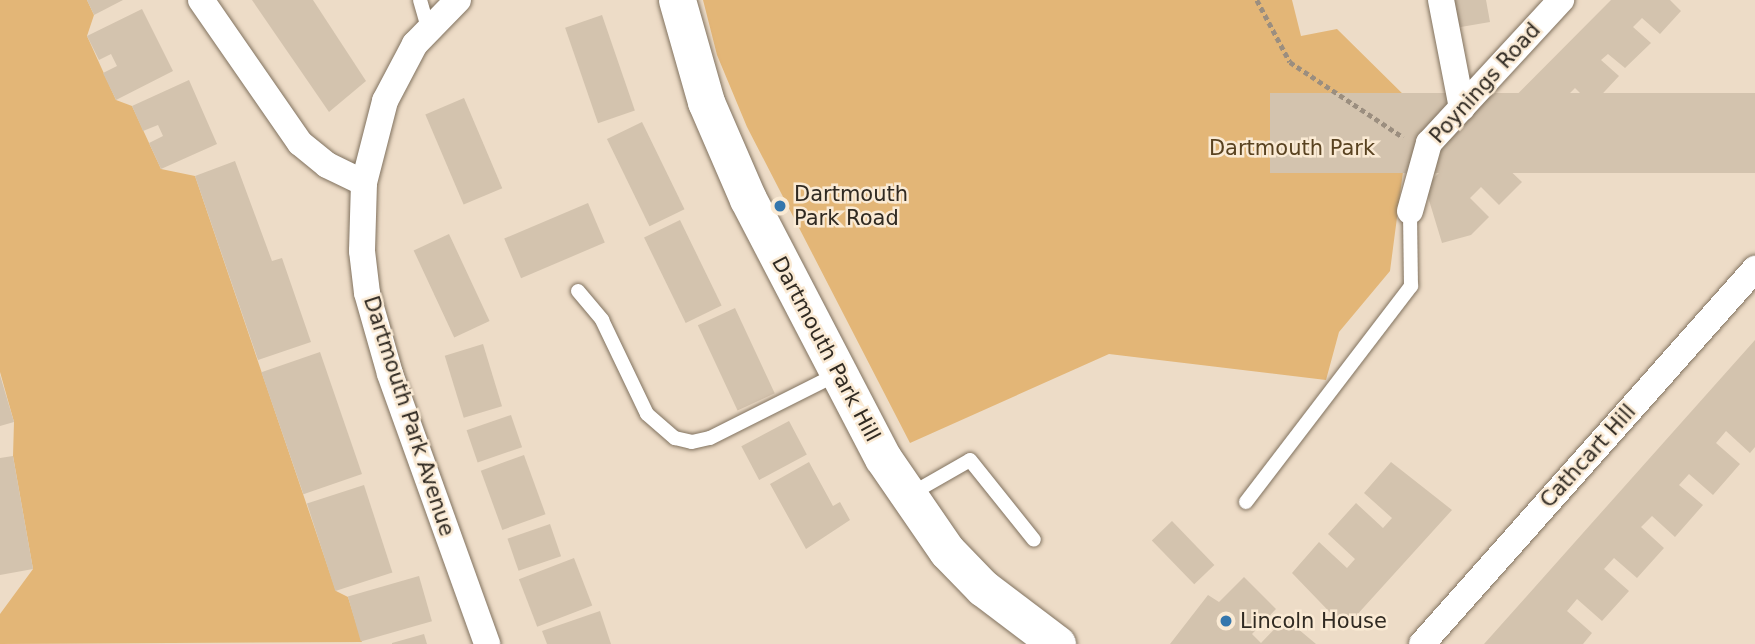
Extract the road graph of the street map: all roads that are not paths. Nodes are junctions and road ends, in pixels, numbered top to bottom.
1 (201, 0) edge
2 (420, 0) edge
3 (458, 0) edge
4 (677, 0) edge
5 (1441, 0) edge
6 (1561, 0) edge
7 (428, 28) junction
8 (1462, 108) junction
9 (364, 183) junction
10 (1410, 211) joint
11 (1755, 269) edge
12 (578, 291) dead end
13 (837, 374) junction
14 (908, 496) junction
15 (1246, 502) dead end
16 (1034, 540) dead end
17 (487, 644) edge
18 (1057, 644) edge
19 (1422, 644) edge

1 - 9 street
2 - 7 lane
3 - 7 street, Dartmouth Park Avenue
4 - 13 street, Dartmouth Park Hill
5 - 8 street
6 - 8 street, Poynings Road
7 - 9 street, Dartmouth Park Avenue
8 - 10 street, Poynings Road
9 - 17 street, Dartmouth Park Avenue
10 - 15 lane
11 - 19 street, Cathcart Hill
12 - 13 lane
13 - 14 street, Dartmouth Park Hill
14 - 16 lane
14 - 18 street, Dartmouth Park Hill

